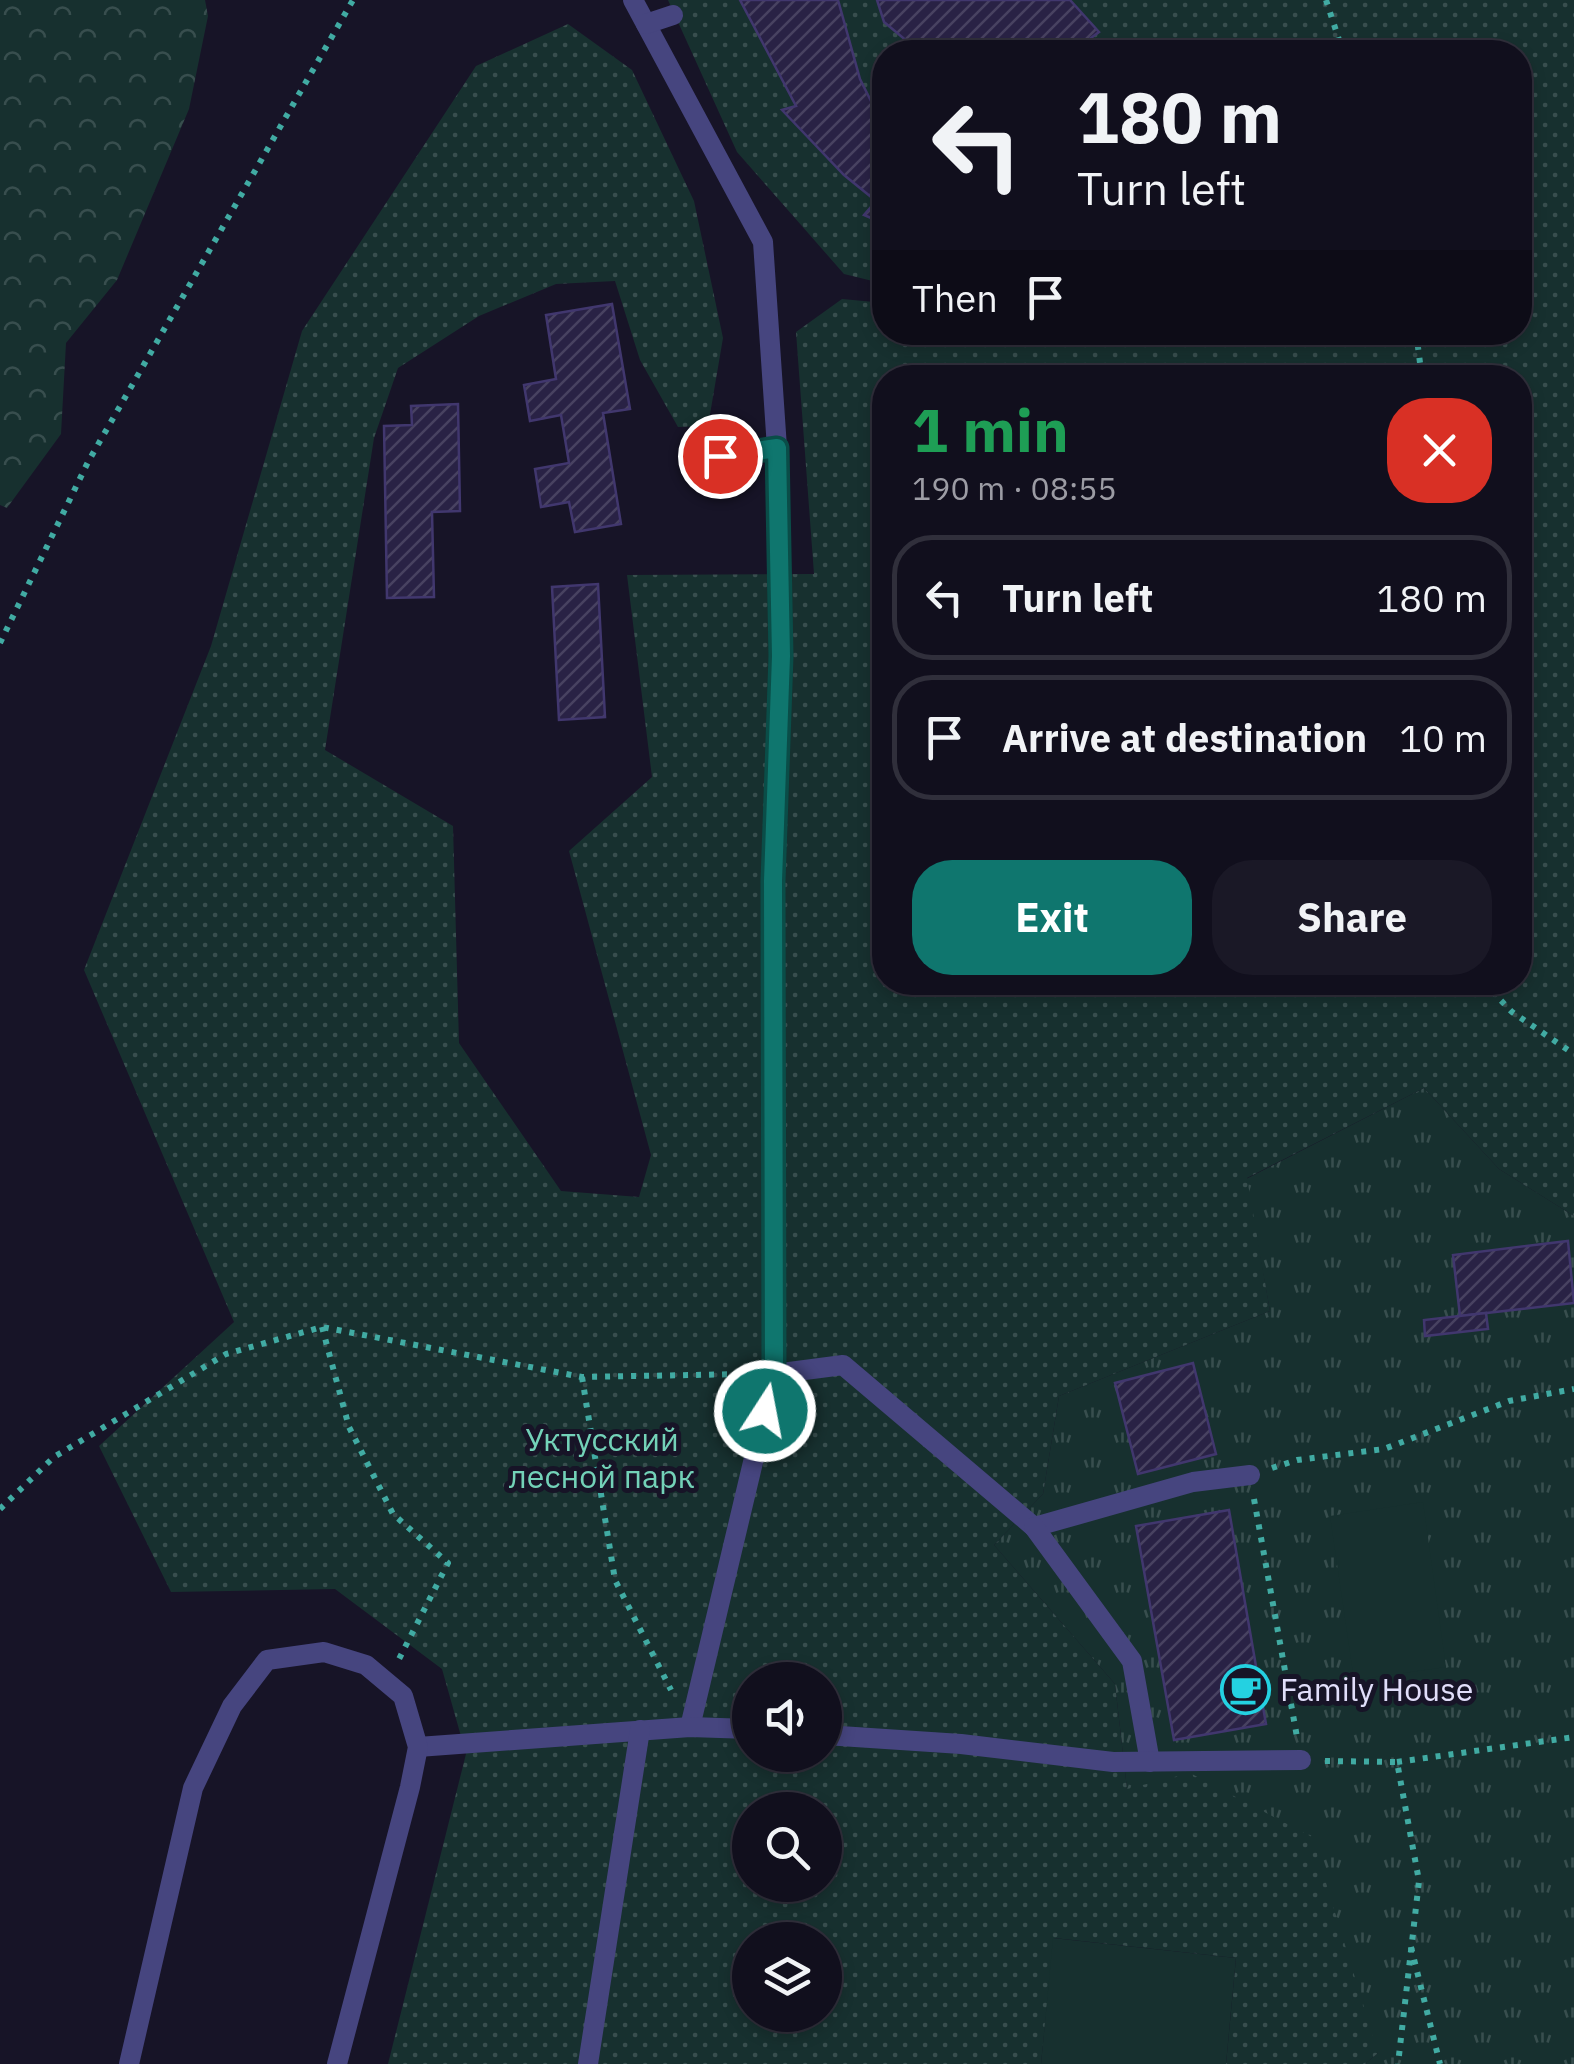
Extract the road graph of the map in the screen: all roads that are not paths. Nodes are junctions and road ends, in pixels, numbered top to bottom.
1 (633, 0) edge
2 (673, 15) dead end
3 (646, 24) junction
4 (777, 448) junction
5 (692, 460) dead end
6 (774, 1374) junction
7 (1250, 1476) road end
8 (1034, 1527) junction
9 (690, 1727) junction
10 (732, 1728) edge
11 (640, 1730) junction
12 (842, 1736) edge
13 (418, 1747) junction
14 (1301, 1760) road end
15 (1150, 1762) junction
16 (129, 2064) edge
17 (337, 2064) edge
18 (588, 2064) edge

1 - 3 lane
2 - 3 lane
3 - 4 lane
4 - 5 lane
4 - 6 lane
6 - 8 lane
6 - 9 lane
7 - 8 lane
8 - 15 lane
9 - 10 lane
9 - 11 lane
11 - 13 lane
11 - 18 lane
12 - 15 lane
13 - 16 lane
13 - 17 lane
14 - 15 lane

